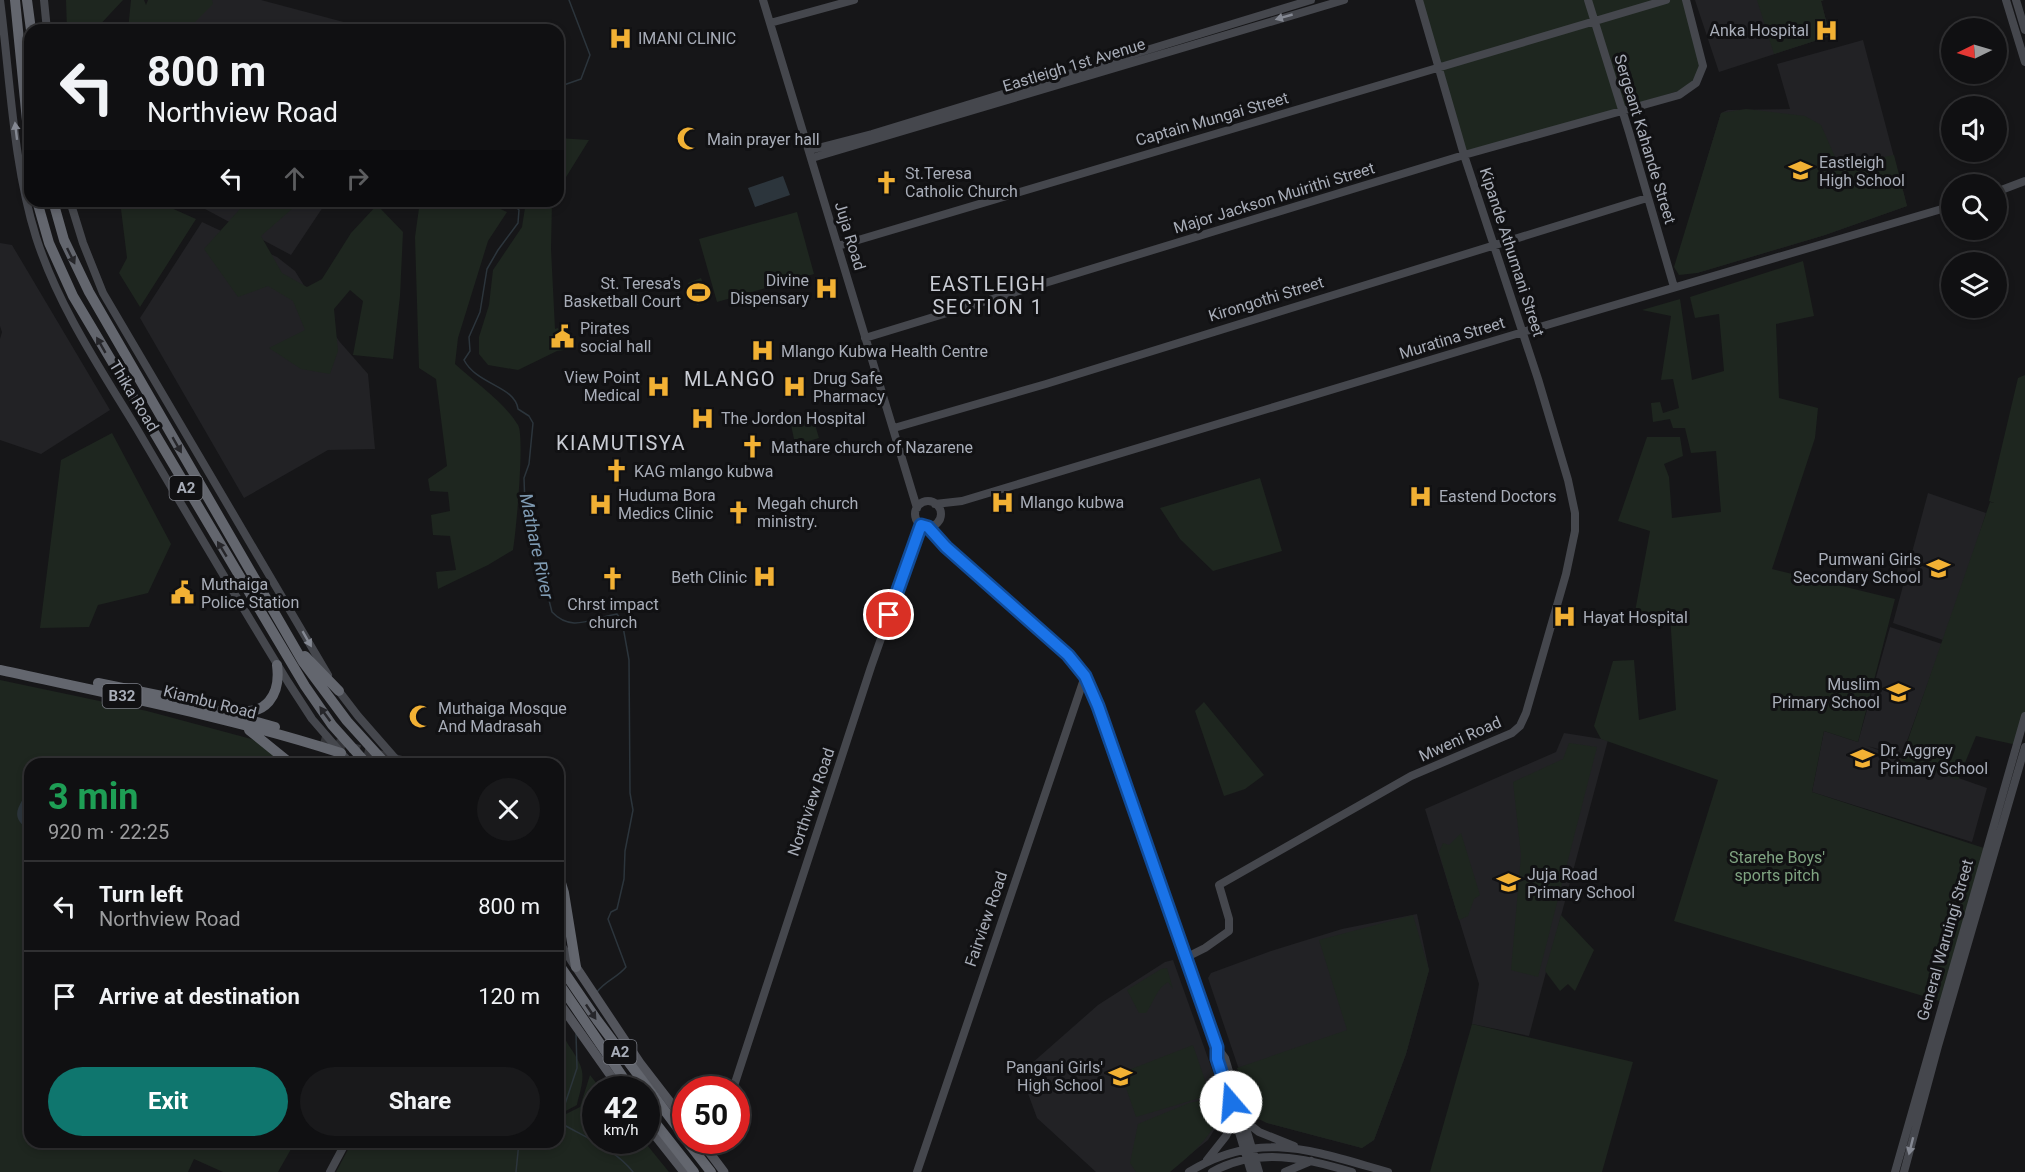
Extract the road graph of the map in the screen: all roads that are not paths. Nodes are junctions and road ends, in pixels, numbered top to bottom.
1 (0, 0) edge
2 (15, 0) edge
3 (27, 0) edge
4 (44, 0) edge
5 (763, 0) edge
6 (854, 0) edge
7 (1311, 0) edge
8 (1344, 0) edge
9 (1419, 0) edge
10 (1588, 0) edge
11 (1666, 0) edge
12 (1686, 0) edge
13 (2006, 0) edge
14 (2016, 0) edge
15 (1594, 21) junction
16 (770, 23) junction
17 (30, 24) edge
18 (46, 24) edge
19 (2025, 30) edge
20 (2025, 62) edge
21 (1439, 66) junction
22 (24, 91) edge
23 (1621, 111) junction
24 (803, 127) junction
25 (829, 149) junction
26 (811, 154) junction
27 (1464, 155) junction
28 (816, 174) junction
29 (2025, 183) edge
30 (24, 184) edge
31 (2007, 188) edge
32 (1647, 198) junction
33 (29, 207) edge
34 (39, 207) edge
35 (55, 207) edge
36 (72, 207) edge
37 (1941, 209) edge
38 (838, 246) junction
39 (1495, 246) junction
40 (1674, 287) junction
41 (1523, 332) junction
42 (865, 339) junction
43 (894, 428) junction
44 (962, 501) junction
45 (935, 504) junction
46 (920, 505) junction
47 (1575, 513) joint
48 (939, 518) junction
49 (924, 526) junction
50 (960, 560) junction
51 (292, 644) junction
52 (277, 665) junction
53 (0, 670) edge
54 (1085, 676) junction
55 (339, 690) junction
56 (167, 697) junction
57 (2025, 716) edge
58 (244, 726) junction
59 (321, 740) tunnel mouth
60 (2025, 747) edge
61 (341, 753) junction
62 (284, 758) edge
63 (346, 758) edge
64 (362, 758) edge
65 (381, 758) edge
66 (400, 758) edge
67 (564, 893) edge
68 (564, 949) edge
69 (1185, 958) junction
70 (576, 968) junction
71 (564, 972) edge
72 (564, 991) edge
73 (564, 1010) edge
74 (1217, 1047) junction
75 (611, 1076) edge
76 (622, 1076) edge
77 (737, 1076) edge
78 (672, 1105) edge
79 (1236, 1116) junction
80 (672, 1120) edge
81 (1245, 1121) junction
82 (660, 1129) edge
83 (660, 1138) edge
84 (660, 1142) edge
85 (343, 1148) edge
86 (1248, 1148) junction
87 (1297, 1148) junction
88 (697, 1154) edge
89 (702, 1154) edge
90 (710, 1154) edge
91 (1251, 1159) junction
92 (1314, 1160) junction
93 (1205, 1162) junction
94 (709, 1170) edge
95 (330, 1172) edge
96 (684, 1172) edge
97 (693, 1172) edge
98 (724, 1172) edge
99 (917, 1172) edge
100 (1190, 1172) edge
101 (1212, 1172) edge
102 (1251, 1172) edge
103 (1259, 1172) edge
104 (1285, 1172) edge
105 (1352, 1172) edge
106 (1388, 1172) edge
107 (1895, 1172) edge
108 (1904, 1172) edge

30 -> 1 main road, Thika Road
2 - 22 highway
3 - 17 highway
4 - 18 main road
5 - 16 main road, Juja Road
6 - 16 main road
7 - 25 main road, Eastleigh 1st Avenue
8 -> 25 main road, Eastleigh 1st Avenue
9 - 21 main road, Kipande Athumani Street
10 - 15 main road, Sergeant Kahande Street
11 - 15 main road, Captain Mungai Street
12 - 23 main road, Major Jackson Muirithi Street
13 - 20 main road
14 - 19 main road
15 - 21 main road, Captain Mungai Street
15 - 23 main road, Sergeant Kahande Street
16 - 24 main road, Juja Road
21 - 27 main road, Kipande Athumani Street
21 - 38 main road, Captain Mungai Street
23 - 27 main road, Major Jackson Muirithi Street
23 - 32 main road, Sergeant Kahande Street
24 - 25 main road
24 - 26 main road, Juja Road
25 - 26 main road, Eastleigh 1st Avenue
25 - 28 main road
26 - 28 main road, Juja Road
27 - 39 main road, Kipande Athumani Street
27 - 42 main road, Major Jackson Muirithi Street
28 - 38 main road, Juja Road
29 - 31 main road
32 - 39 main road, Kirongothi Street
32 - 40 main road, Sergeant Kahande Street
52 -> 33 main road, Thika Road
64 -> 34 highway, Thika Road / A2
35 -> 51 highway, Thika Road / A2
36 -> 55 main road, Thika Road
37 - 40 main road, Muratina Street
38 - 42 main road, Juja Road
39 - 41 main road, Kipande Athumani Street
39 - 43 main road, Kirongothi Street
40 - 41 main road, Muratina Street
41 - 44 main road, Muratina Street
41 - 47 main road, Kipande Athumani Street
42 - 43 main road, Juja Road
43 - 46 main road, Juja Road
44 - 45 main road, Muratina Street
44 - 48 main road, Muratina Street
45 - 46 main road, Muratina Street
45 - 48 main road
46 - 49 main road, Juja Road
47 - 69 main road, Mweni Road
48 - 49 main road, Muratina Street
48 - 50 main road
49 - 50 main road
49 - 77 main road, Northview Road
50 - 54 main road
51 - 55 highway
51 - 65 highway, Thika Road / A2
52 - 56 highway, Kiambu Road / B32
52 - 61 main road, Thika Road
53 - 56 highway, Kiambu Road / B32
53 - 58 highway, Kiambu Road / B32
54 - 69 main road
54 - 99 main road, Fairview Road
55 - 66 main road, Thika Road
56 - 59 highway, Kiambu Road / B32
57 - 107 main road, General Waruingi Street
58 - 61 highway, Kiambu Road / B32
58 - 62 highway, B32
60 -> 108 main road, General Waruingi Street
61 - 63 main road, Thika Road
67 - 70 highway
68 - 70 main road
69 - 74 main road
70 - 78 main road
71 -> 80 highway, A2
72 - 76 highway, A2
73 - 75 main road
74 - 79 main road
74 - 81 main road
79 - 86 main road
79 - 93 main road
81 - 86 main road
81 - 87 main road
82 - 97 highway
83 - 97 highway
84 - 96 main road
85 - 95 main road
86 - 87 main road
86 - 91 main road
86 - 93 main road
87 - 106 main road
88 - 94 highway, A2
89 - 94 highway
90 - 98 main road
91 - 92 main road
91 - 101 main road
91 - 102 main road
91 - 103 main road
92 - 104 main road
92 - 105 main road
93 - 100 main road

